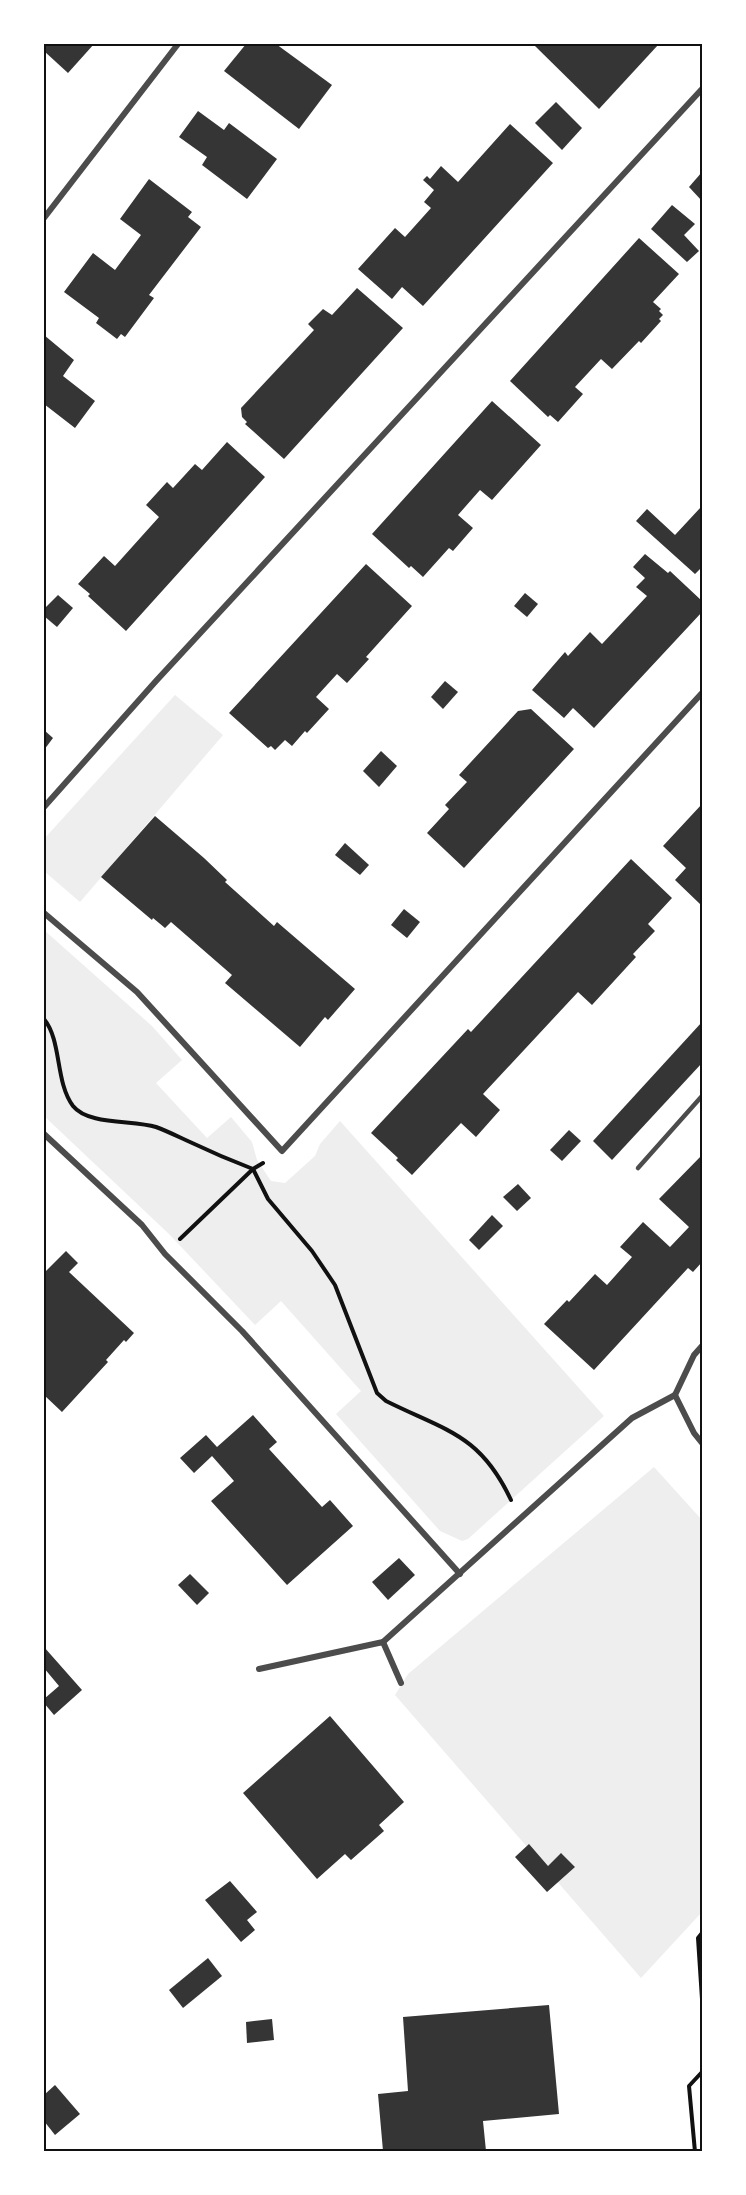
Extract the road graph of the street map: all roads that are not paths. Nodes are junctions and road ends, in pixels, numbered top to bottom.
1 (178, 44) edge
2 (702, 89) edge
3 (44, 218) edge
4 (702, 693) edge
5 (44, 807) edge
6 (44, 913) edge
7 (702, 1096) edge
8 (44, 1134) edge
9 (638, 1168) dead end
10 (702, 1346) edge
11 (675, 1395) junction
12 (702, 1443) edge
13 (460, 1574) junction
14 (383, 1642) junction
15 (259, 1669) dead end
16 (401, 1683) dead end

1 - 3 street
2 - 5 street
4 - 6 street
7 - 9 lane
8 - 13 street
10 - 11 street
11 - 12 street
11 - 13 street
13 - 14 street
14 - 15 street
14 - 16 street

